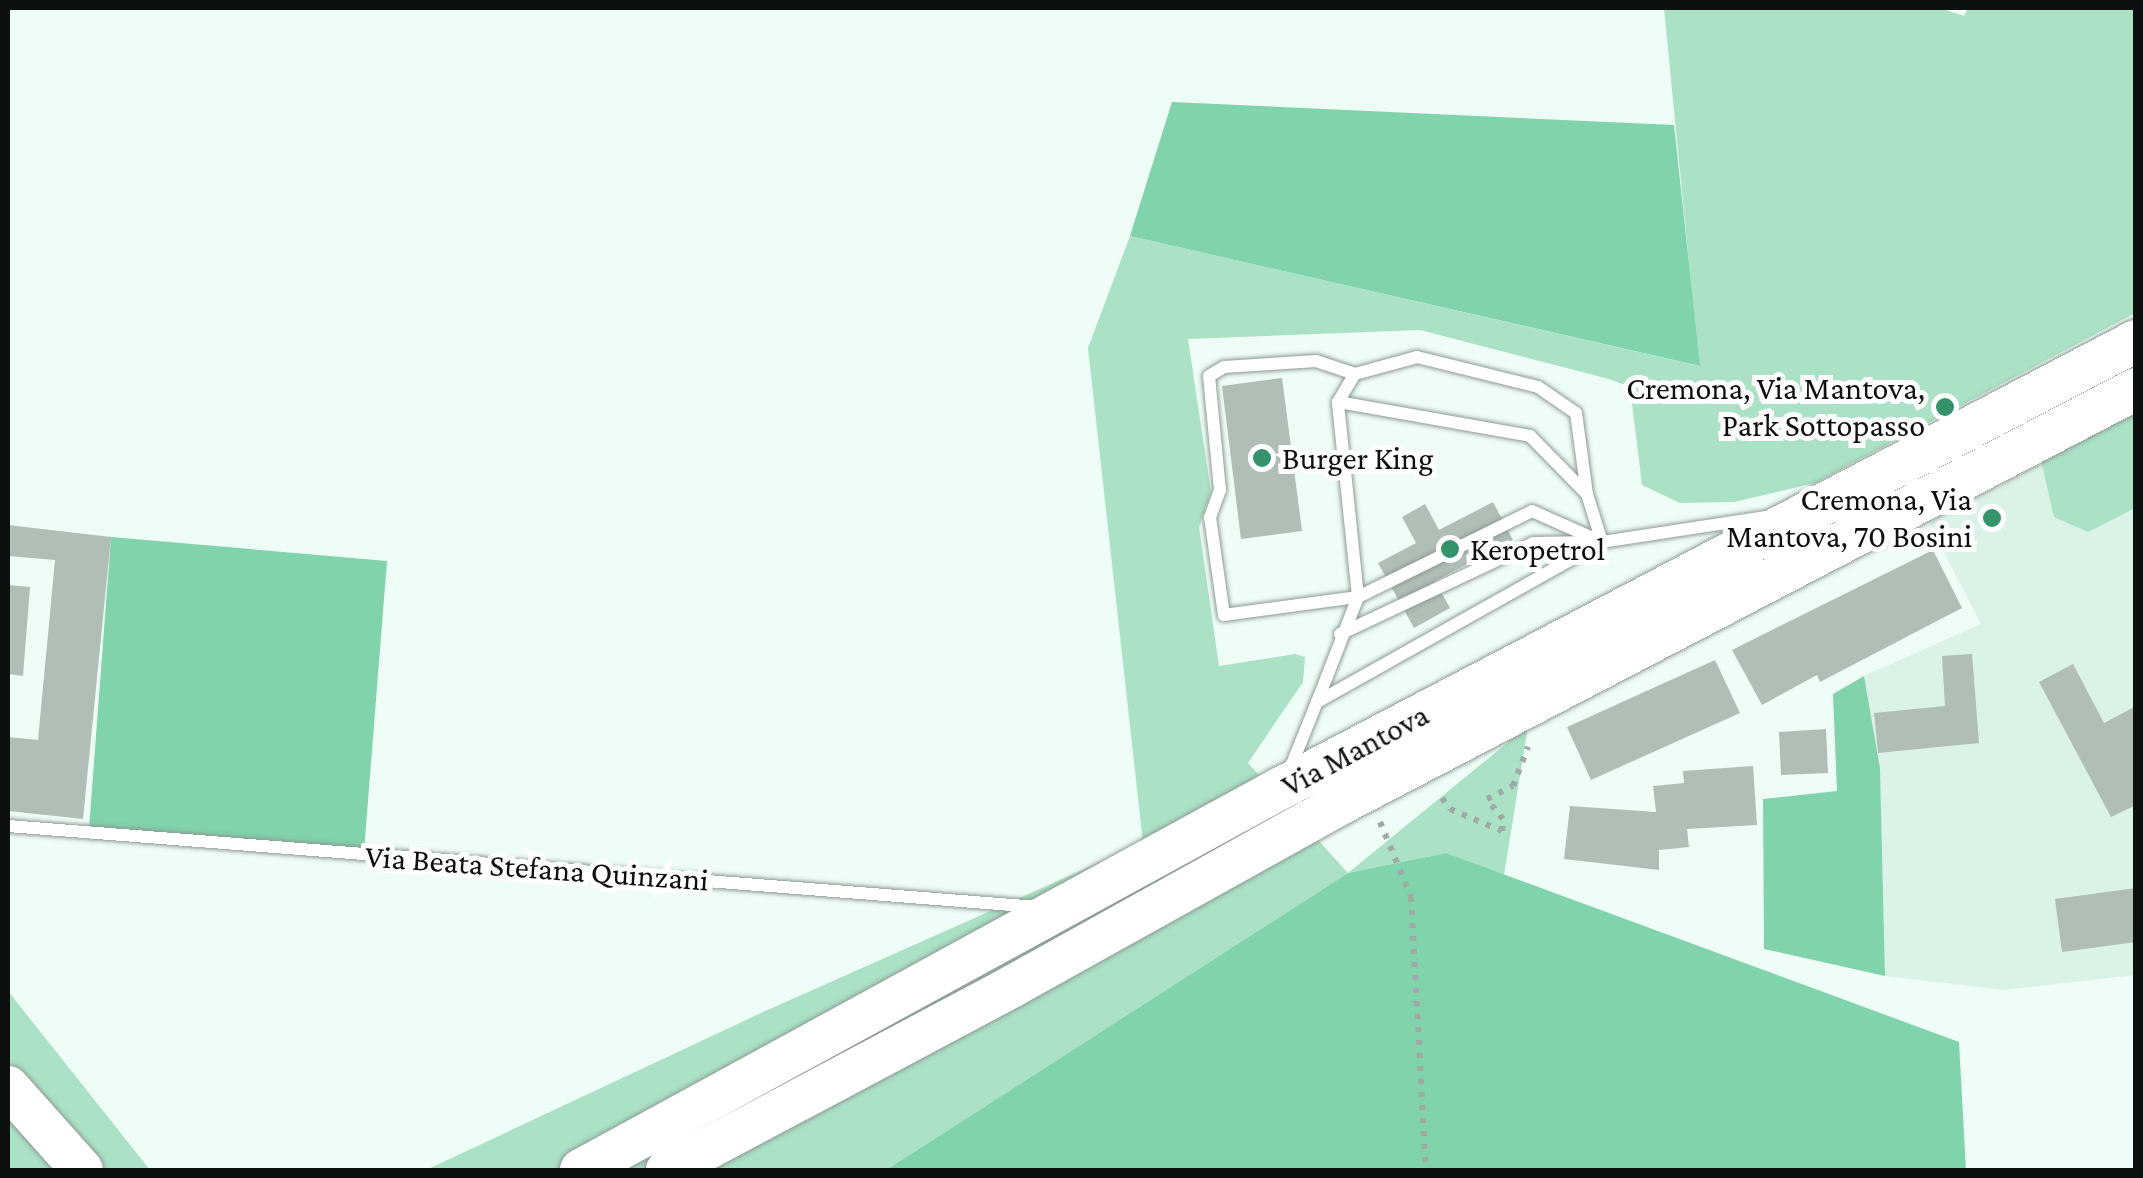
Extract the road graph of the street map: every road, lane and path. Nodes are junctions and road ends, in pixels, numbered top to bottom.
1 (2136, 341) edge
2 (1355, 374) junction
3 (2136, 388) edge
4 (1338, 402) junction
5 (1588, 494) junction
6 (1812, 509) junction
7 (1602, 542) junction
8 (1358, 597) junction
9 (1340, 634) junction
10 (1317, 702) junction
11 (1532, 736) dead end
12 (1283, 787) junction
13 (1442, 798) dead end
14 (1374, 807) dead end
15 (8, 826) edge
16 (1066, 909) junction
17 (1013, 986) junction
18 (826, 1037) junction
19 (8, 1087) edge
20 (82, 1170) edge
21 (552, 1170) edge
22 (582, 1170) edge
23 (667, 1170) edge
24 (701, 1170) edge
25 (1426, 1170) edge

1 - 6 main road, Via Mantova
2 - 4 lane
2 - 5 lane
2 - 8 lane
3 - 17 main road, Via Mantova
4 - 5 lane
4 - 8 lane
5 - 7 lane
6 - 7 lane
6 - 12 main road, Via Mantova
7 - 8 lane
7 - 9 lane
7 - 10 lane
8 - 9 lane
9 - 10 lane
10 - 12 lane
11 - 13 path
12 - 16 main road, Via Mantova
14 - 25 path
15 - 16 lane, Via Beata Stefana Quinzani
16 - 18 main road, Via Mantova
17 - 23 main road, Via Mantova
17 - 24 main road
18 - 21 main road
18 - 22 main road, Via Mantova
19 - 20 main road

